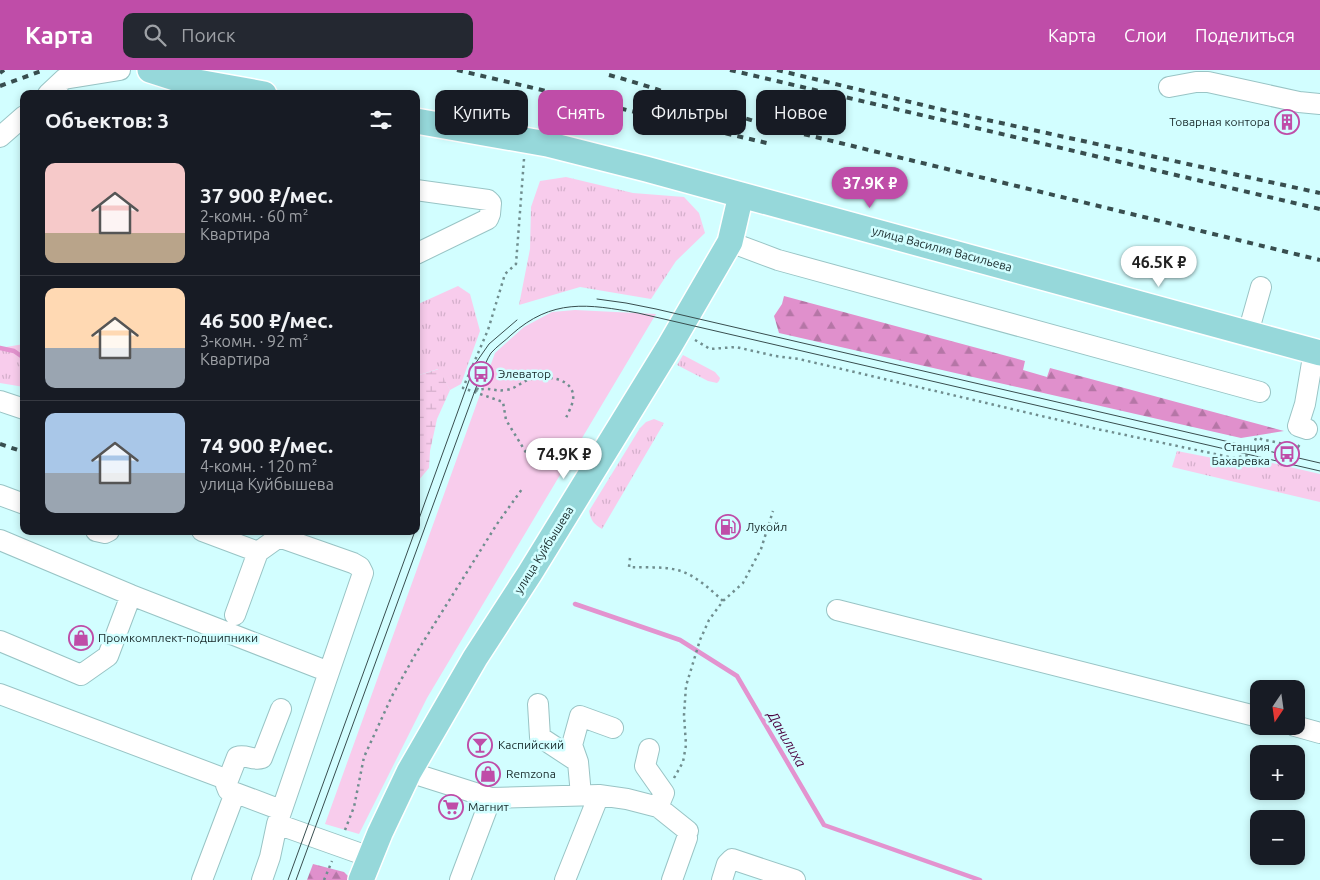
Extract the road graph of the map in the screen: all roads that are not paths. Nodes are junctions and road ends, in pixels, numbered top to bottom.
1 (120, 70) edge
2 (150, 70) edge
3 (1169, 87) dead end
4 (52, 90) edge
5 (242, 90) edge
6 (1320, 104) edge
7 (20, 120) edge
8 (420, 122) edge
9 (0, 137) edge
10 (420, 191) edge
11 (741, 195) junction
12 (730, 242) junction
13 (420, 252) edge
14 (1261, 287) dead end
15 (1248, 333) junction
16 (1317, 352) edge
17 (1260, 392) dead end
18 (0, 401) edge
19 (20, 408) edge
20 (1308, 429) dead end
21 (0, 495) edge
22 (20, 502) edge
23 (213, 535) edge
24 (279, 535) edge
25 (283, 535) edge
26 (0, 540) edge
27 (258, 552) junction
28 (131, 595) junction
29 (838, 610) dead end
30 (235, 615) dead end
31 (0, 641) edge
32 (329, 672) junction
33 (0, 694) edge
34 (538, 704) dead end
35 (281, 709) dead end
36 (1250, 715) edge
37 (613, 728) dead end
38 (1305, 729) edge
39 (1320, 733) edge
40 (649, 749) dead end
41 (578, 762) junction
42 (409, 772) junction
43 (231, 787) junction
44 (590, 795) junction
45 (491, 798) junction
46 (661, 800) junction
47 (279, 817) junction
48 (370, 857) junction
49 (202, 880) edge
50 (262, 880) edge
51 (361, 880) edge
52 (460, 880) edge
53 (565, 880) edge
54 (672, 880) edge
55 (722, 880) edge
56 (796, 880) edge

1 - 4 lane
2 - 5 main road
3 - 6 lane
7 - 9 lane
8 - 11 main road, улица Василия Васильева
10 - 13 lane
11 - 12 main road, улица Куйбышева
11 - 15 main road, улица Василия Васильева
12 - 17 lane
12 - 42 main road, улица Куйбышева
14 - 15 lane
15 - 16 main road, улица Василия Васильева
16 - 20 lane
18 - 19 lane
21 - 22 lane
23 - 27 lane
24 - 27 lane
25 - 32 lane
26 - 28 lane
27 - 30 lane
28 - 31 lane
28 - 32 lane
29 - 36 lane
32 - 47 lane
33 - 43 lane
34 - 41 lane
35 - 43 lane
37 - 41 lane
38 - 39 lane
40 - 46 lane
41 - 44 lane
42 - 45 lane
42 - 48 main road, улица Куйбышева
43 - 47 lane
43 - 49 lane
44 - 45 lane
44 - 46 lane
44 - 53 lane
45 - 52 lane
46 - 54 lane
47 - 48 lane
47 - 50 lane
48 - 51 main road, улица Куйбышева
55 - 56 lane

